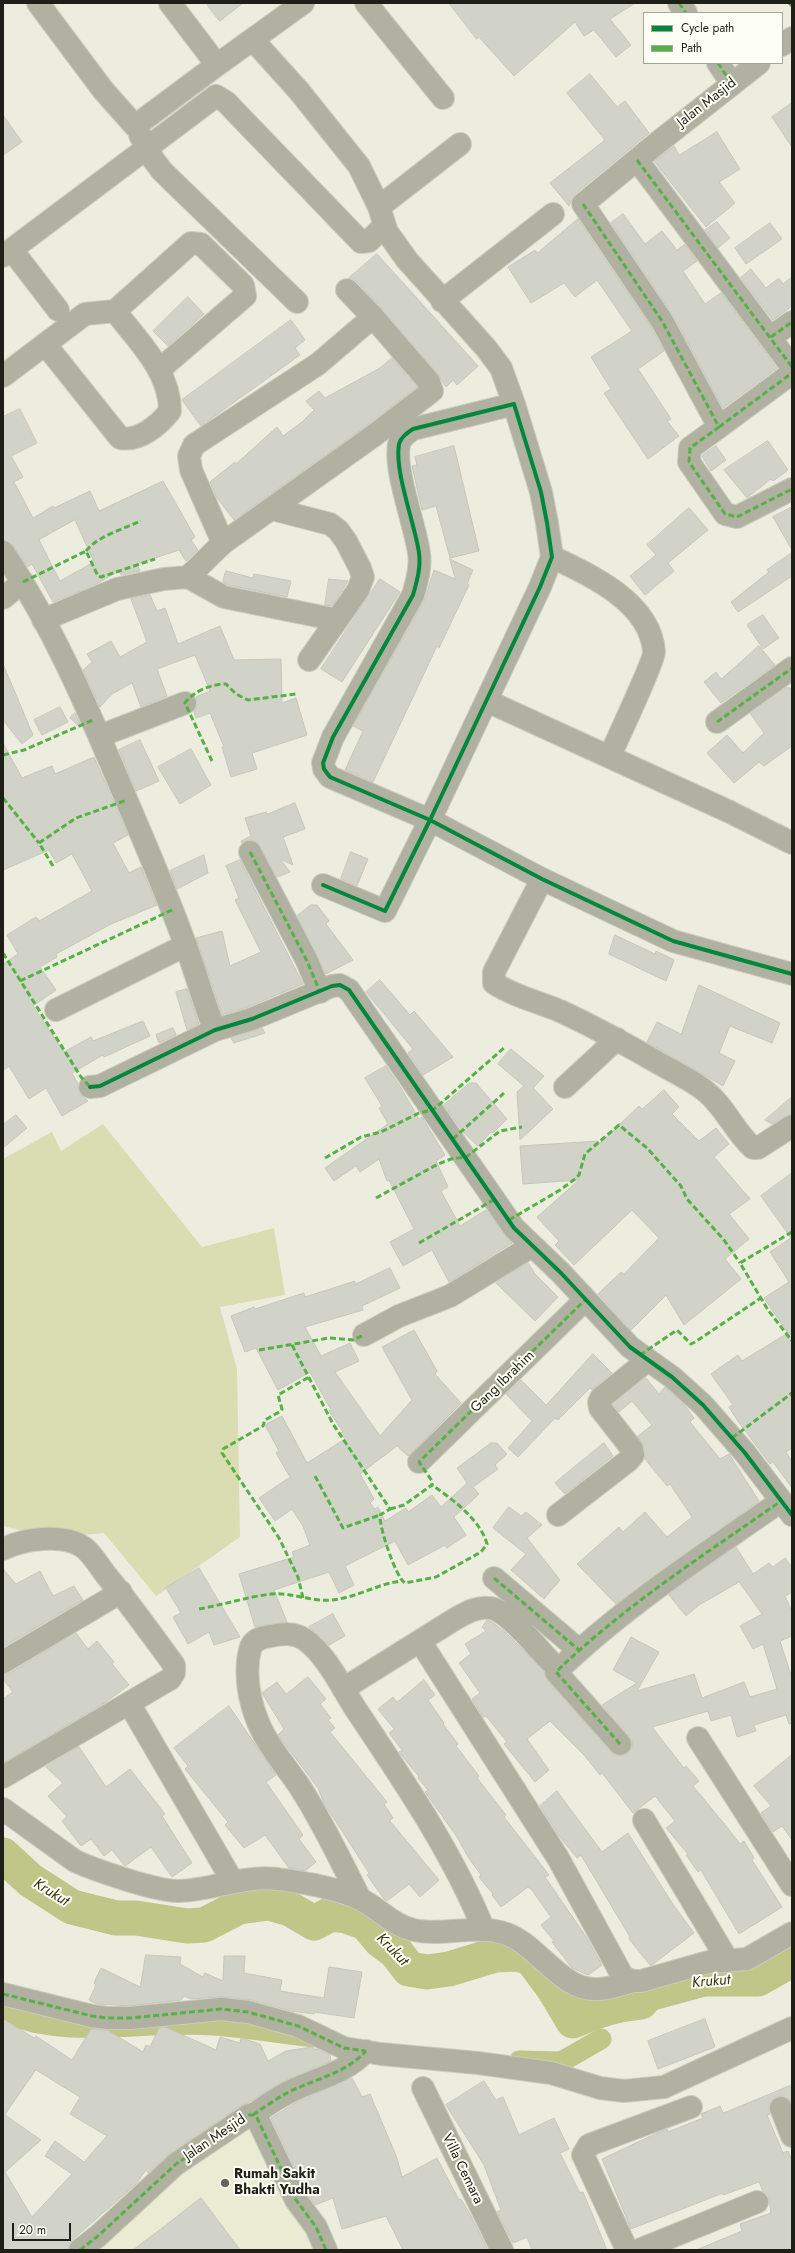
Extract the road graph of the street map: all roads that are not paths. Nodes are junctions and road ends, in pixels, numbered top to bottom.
1 (38, 3) edge
2 (170, 3) edge
3 (302, 3) edge
4 (366, 3) edge
5 (679, 3) edge
6 (685, 12) edge
7 (792, 38) edge
8 (253, 40) junction
9 (783, 44) edge
10 (719, 64) edge
11 (758, 64) edge
12 (217, 65) junction
13 (732, 84) junction
14 (443, 98) dead end
15 (135, 126) junction
16 (460, 144) dead end
17 (147, 148) junction
18 (637, 160) junction
19 (553, 214) dead end
20 (382, 217) junction
21 (7, 253) edge
22 (347, 290) dead end
23 (297, 302) dead end
24 (442, 302) junction
25 (58, 310) dead end
26 (115, 312) junction
27 (373, 317) junction
28 (792, 322) edge
29 (770, 337) junction
30 (45, 344) junction
31 (792, 367) edge
32 (159, 370) junction
33 (792, 373) edge
34 (3, 376) edge
35 (514, 404) junction
36 (719, 426) junction
37 (792, 489) edge
38 (272, 509) junction
39 (223, 543) junction
40 (3, 552) edge
41 (552, 557) junction
42 (188, 577) junction
43 (24, 582) junction
44 (3, 598) edge
45 (43, 620) junction
46 (337, 620) junction
47 (309, 660) dead end
48 (792, 668) edge
49 (487, 701) junction
50 (185, 703) dead end
51 (717, 722) dead end
52 (100, 736) junction
53 (610, 756) junction
54 (430, 820) junction
55 (792, 843) edge
56 (250, 852) dead end
57 (542, 878) junction
58 (323, 885) dead end
59 (186, 945) junction
60 (792, 974) edge
61 (320, 992) junction
62 (56, 1010) dead end
63 (215, 1030) junction
64 (617, 1039) junction
65 (90, 1087) dead end
66 (565, 1087) dead end
67 (792, 1126) edge
68 (532, 1246) junction
69 (585, 1300) junction
70 (364, 1335) dead end
71 (648, 1360) junction
72 (419, 1462) dead end
73 (787, 1508) edge
74 (558, 1515) dead end
75 (3, 1549) edge
76 (494, 1578) dead end
77 (121, 1592) junction
78 (420, 1641) junction
79 (579, 1650) junction
80 (550, 1661) dead end
81 (3, 1662) edge
82 (343, 1689) junction
83 (129, 1703) junction
84 (698, 1738) dead end
85 (620, 1744) dead end
86 (3, 1777) edge
87 (3, 1809) edge
88 (644, 1820) dead end
89 (233, 1882) junction
90 (792, 1885) edge
91 (360, 1899) junction
92 (484, 1930) junction
93 (792, 1933) edge
94 (728, 1961) junction
95 (633, 1981) junction
96 (3, 1994) edge
97 (792, 2028) edge
98 (366, 2051) junction
99 (423, 2088) dead end
100 (691, 2107) dead end
101 (781, 2108) dead end
102 (253, 2115) junction
103 (792, 2136) edge
104 (757, 2202) dead end
105 (80, 2250) edge
106 (326, 2250) edge
107 (502, 2250) edge
108 (627, 2250) edge
109 (639, 2250) edge

1 - 15 street
2 - 12 street
3 - 8 street
4 - 14 street
5 - 6 street
7 - 9 street
8 - 12 street
8 - 20 street
10 - 13 street
11 - 13 street, Jalan Masjid
12 - 15 street
13 - 18 street, Jalan Masjid
15 - 17 street
16 - 20 street
17 - 20 street
17 - 21 street
17 - 23 street
18 - 29 street
18 - 36 street, Jalan Masjid
19 - 24 street
20 - 24 street
21 - 25 street
22 - 27 street
24 - 35 street
26 - 30 street
26 - 32 street
26 - 32 street
27 - 38 street
27 - 39 street
28 - 29 street
29 - 31 street
30 - 32 street
30 - 34 street
33 - 36 street
35 - 41 street
35 - 54 street
36 - 37 street
38 - 39 street
38 - 46 street
39 - 42 street
40 - 43 street
41 - 49 street
41 - 53 street
42 - 45 street
42 - 46 street
43 - 44 street
43 - 45 street
45 - 52 street
46 - 47 street
48 - 51 street
49 - 53 street
49 - 54 street
50 - 52 street
52 - 59 street
53 - 55 street
54 - 57 street
54 - 58 street
56 - 61 street
57 - 60 street
57 - 64 street
59 - 62 street
59 - 63 street
61 - 63 street
61 - 68 street
63 - 65 street
64 - 66 street
64 - 67 street
68 - 69 street
68 - 70 street
69 - 71 street
69 - 72 street, Gang Ibrahim
71 - 73 street
71 - 74 street
73 - 79 street
75 - 77 street
76 - 79 street
77 - 81 street
77 - 83 street
78 - 80 street
78 - 82 street
78 - 95 street
79 - 85 street
82 - 91 street
82 - 92 street
83 - 86 street
83 - 89 street
84 - 90 street
87 - 89 street
88 - 94 street
89 - 91 street
91 - 92 street
92 - 95 street
93 - 94 street
94 - 95 street
96 - 98 street
97 - 98 street
98 - 102 street
99 - 107 street, Villa Cemara
100 - 108 street
101 - 103 street
102 - 105 street, Jalan Mesjid
102 - 106 street, Jalan Mesjid
104 - 109 street

